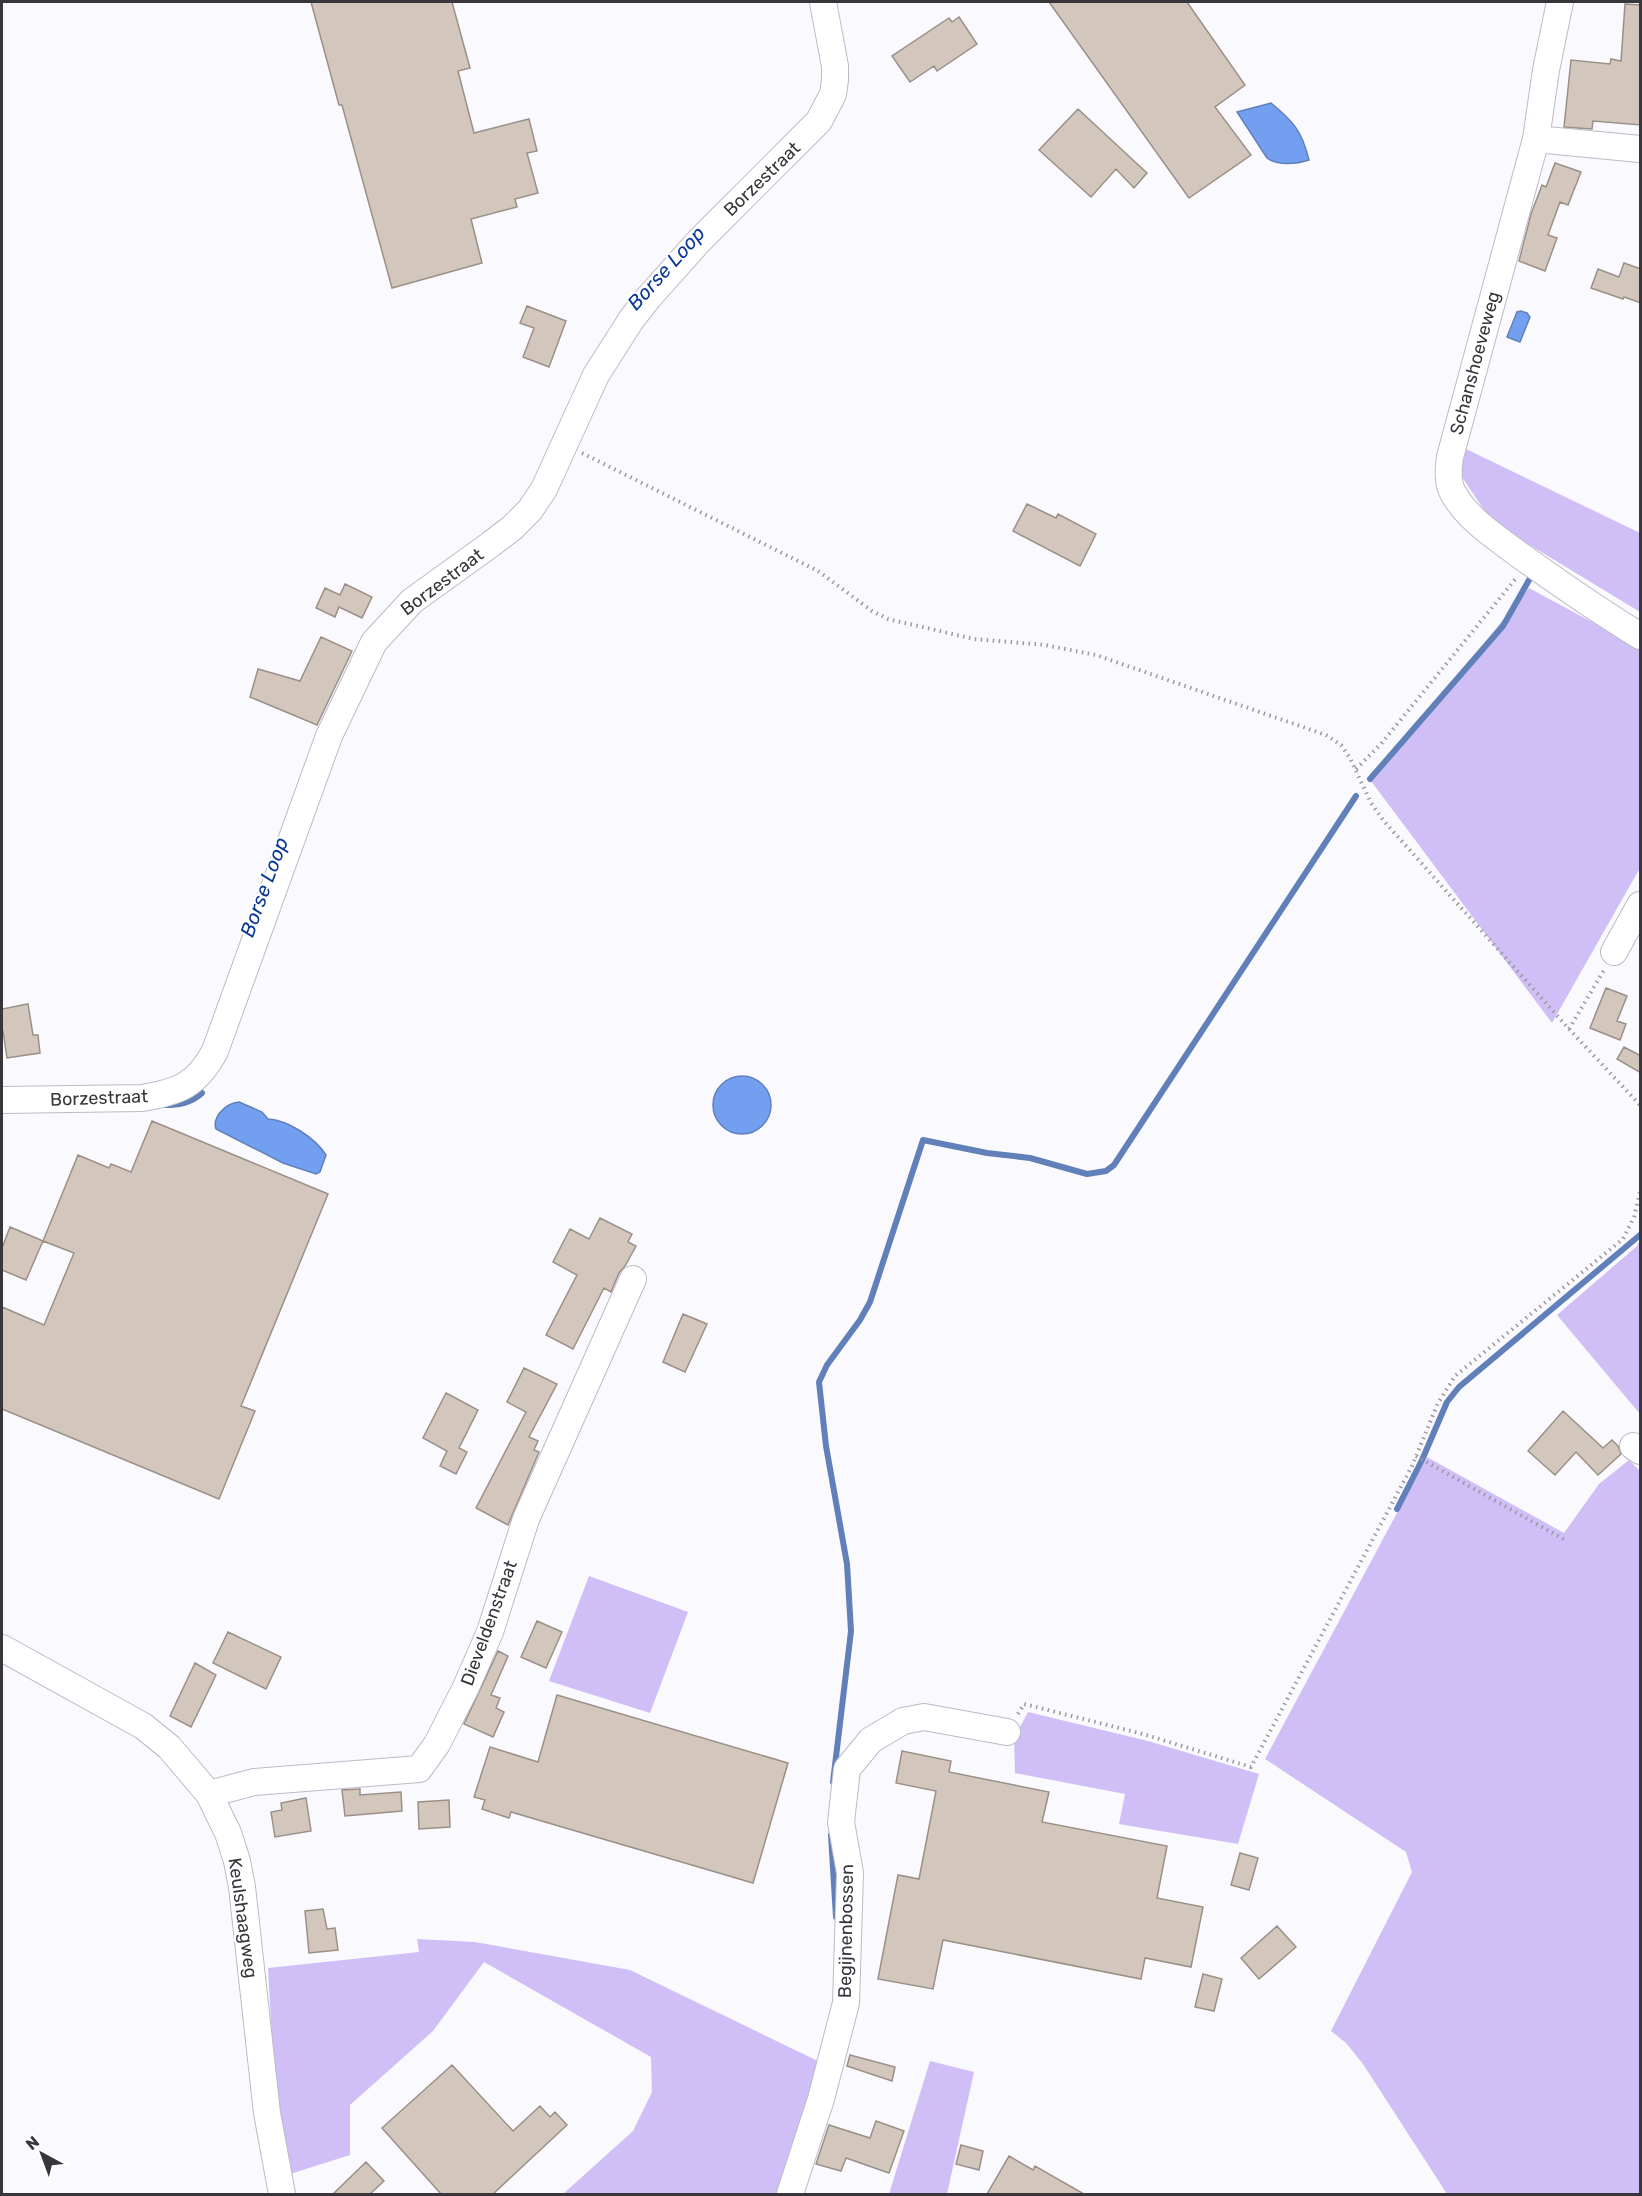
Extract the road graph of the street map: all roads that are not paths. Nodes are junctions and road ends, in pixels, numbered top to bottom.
1 (823, 2) edge
2 (1560, 2) edge
3 (1536, 139) junction
4 (1641, 149) edge
5 (1641, 636) edge
6 (1641, 905) edge
7 (1614, 952) road end
8 (2, 1100) edge
9 (633, 1279) dead end
10 (2, 1648) edge
11 (1007, 1732) road end
12 (209, 1794) junction
13 (282, 2194) edge
14 (790, 2194) edge

1 - 8 street, Borzestraat
2 - 3 street, Schanshoeveweg
3 - 4 street
3 - 5 street, Schanshoeveweg
6 - 7 street
9 - 12 street, Dieveldenstraat
10 - 12 street, Keulshaagweg
11 - 14 street, Begijnenbossen
12 - 13 street, Keulshaagweg

